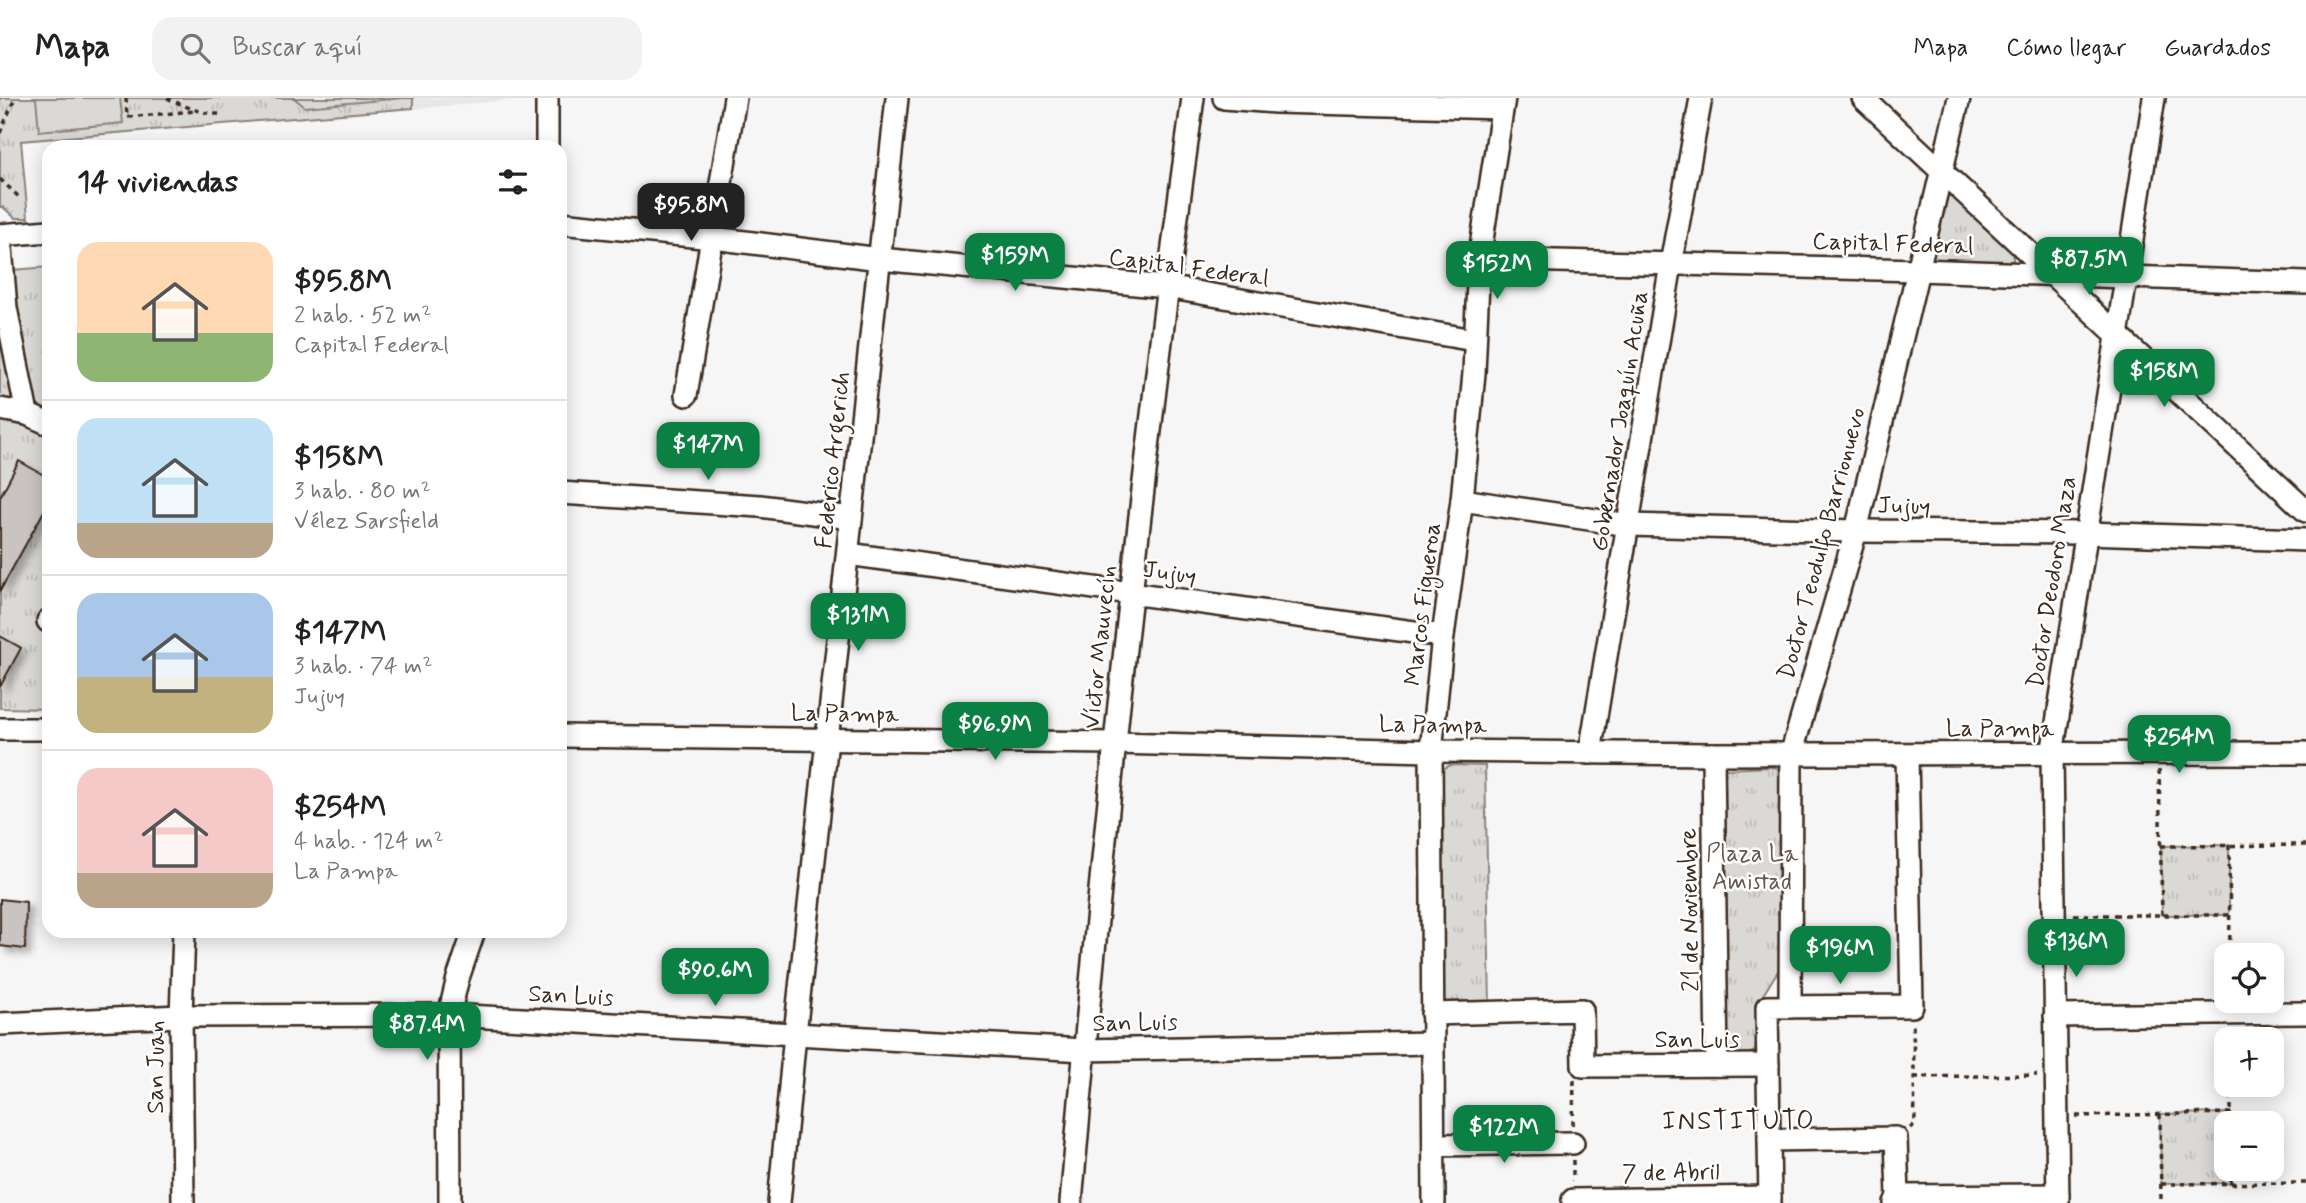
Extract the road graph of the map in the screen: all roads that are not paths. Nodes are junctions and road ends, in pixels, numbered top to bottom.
1 (547, 98) edge
2 (735, 98) edge
3 (897, 98) edge
4 (1193, 98) edge
5 (1224, 98) edge
6 (1701, 98) edge
7 (1863, 98) edge
8 (1959, 98) edge
9 (2154, 98) edge
10 (1503, 103) edge
11 (547, 140) edge
12 (1941, 172) junction
13 (567, 224) edge
14 (42, 232) edge
15 (0, 235) edge
16 (713, 238) junction
17 (880, 259) junction
18 (1479, 259) junction
19 (1671, 264) junction
20 (1917, 270) junction
21 (2053, 274) junction
22 (2126, 277) junction
23 (2306, 283) edge
24 (1166, 287) junction
25 (2115, 336) junction
26 (1474, 340) junction
27 (687, 395) dead end
28 (0, 409) edge
29 (27, 414) junction
30 (42, 421) edge
31 (567, 494) edge
32 (1462, 500) junction
33 (2306, 511) edge
34 (851, 518) junction
35 (1629, 525) junction
36 (1856, 531) junction
37 (2085, 533) junction
38 (2306, 540) edge
39 (848, 554) junction
40 (1131, 593) junction
41 (1443, 636) junction
42 (0, 729) edge
43 (42, 729) edge
44 (567, 736) edge
45 (828, 739) junction
46 (1115, 743) junction
47 (2305, 748) edge
48 (1431, 751) junction
49 (1590, 752) junction
50 (1713, 754) junction
51 (1791, 755) junction
52 (1907, 755) junction
53 (2052, 755) junction
54 (184, 938) edge
55 (472, 938) edge
56 (1790, 1007) junction
57 (2306, 1013) edge
58 (1432, 1014) junction
59 (449, 1015) junction
60 (181, 1016) junction
61 (2056, 1016) junction
62 (0, 1024) edge
63 (795, 1034) junction
64 (1432, 1042) junction
65 (1084, 1050) junction
66 (1717, 1065) junction
67 (1768, 1065) junction
68 (1769, 1140) junction
69 (1573, 1143) dead end
70 (1434, 1145) junction
71 (1896, 1199) edge
72 (2058, 1199) edge
73 (1770, 1200) edge
74 (1689, 1201) edge
75 (1573, 1202) edge
76 (183, 1203) edge
77 (450, 1203) edge
78 (779, 1203) edge
79 (1072, 1203) edge
80 (1434, 1203) edge

1 - 11 street
2 - 16 street
3 - 17 street, Federico Argerich
4 - 24 street, Víctor Mauvecín
5 - 10 street
6 - 19 street, Gobernador Joaquín Acuña
7 - 12 street
8 - 12 street, Doctor Teodulfo Barrionuevo
9 - 22 street, Doctor Deodoro Maza
10 - 18 street, Marcos Figueroa
12 - 20 street, Doctor Teodulfo Barrionuevo
12 - 21 street
13 - 16 street, Capital Federal
14 - 15 street
15 - 29 street
16 - 17 street, Capital Federal
16 - 27 street
17 - 24 street, Capital Federal
17 - 34 street, Federico Argerich
18 - 19 street, Capital Federal
18 - 26 street, Marcos Figueroa
19 - 20 street, Capital Federal
19 - 35 street, Gobernador Joaquín Acuña
20 - 21 street, Capital Federal
20 - 36 street, Doctor Teodulfo Barrionuevo
21 - 22 street, Capital Federal
21 - 25 street
22 - 23 street, Capital Federal
22 - 25 street, Doctor Deodoro Maza
24 - 26 street, Capital Federal
24 - 40 street, Víctor Mauvecín
25 - 33 street
25 - 37 street, Doctor Deodoro Maza
26 - 32 street, Marcos Figueroa
28 - 29 street
29 - 30 street
31 - 34 street
32 - 35 street, Jujuy
32 - 41 street, Marcos Figueroa
34 - 39 street, Federico Argerich
35 - 36 street, Jujuy
35 - 49 street, Gobernador Joaquín Acuña
36 - 37 street, Jujuy
36 - 51 street, Doctor Teodulfo Barrionuevo
37 - 38 street, Jujuy
37 - 53 street, Doctor Deodoro Maza
39 - 40 street, Jujuy
39 - 45 street, Federico Argerich
40 - 41 street, Jujuy
40 - 46 street, Víctor Mauvecín
41 - 48 street, Marcos Figueroa
42 - 43 street
44 - 45 street, La Pampa
45 - 46 street, La Pampa
45 - 63 street, Federico Argerich
46 - 48 street, La Pampa
46 - 65 street, Víctor Mauvecín
47 - 53 street, La Pampa
48 - 49 street, La Pampa
48 - 58 street, Marcos Figueroa
49 - 50 street, La Pampa
50 - 51 street, La Pampa
50 - 66 street, 21 de Noviembre
51 - 52 street, La Pampa
51 - 56 street, Doctor Teodulfo Barrionuevo
52 - 53 street, La Pampa
52 - 56 street, San Luis
53 - 61 street, Doctor Deodoro Maza
54 - 60 street, San Juan
55 - 59 street
56 - 67 street, San Luis
57 - 61 street
58 - 64 street, Marcos Figueroa
58 - 66 street, San Luis
59 - 60 street, San Luis
59 - 63 street, San Luis
59 - 77 street
60 - 62 street, San Luis
60 - 76 street, San Juan
61 - 72 street, Doctor Deodoro Maza
63 - 65 street, San Luis
63 - 78 street, Federico Argerich
64 - 65 street, San Luis
64 - 70 street, Marcos Figueroa
65 - 79 street, Víctor Mauvecín
66 - 67 street, San Luis
67 - 68 street
68 - 71 street
68 - 73 street
69 - 70 street
70 - 80 street, Marcos Figueroa
71 - 72 street
73 - 74 street, 7 de Abril
74 - 75 street, 7 de Abril

